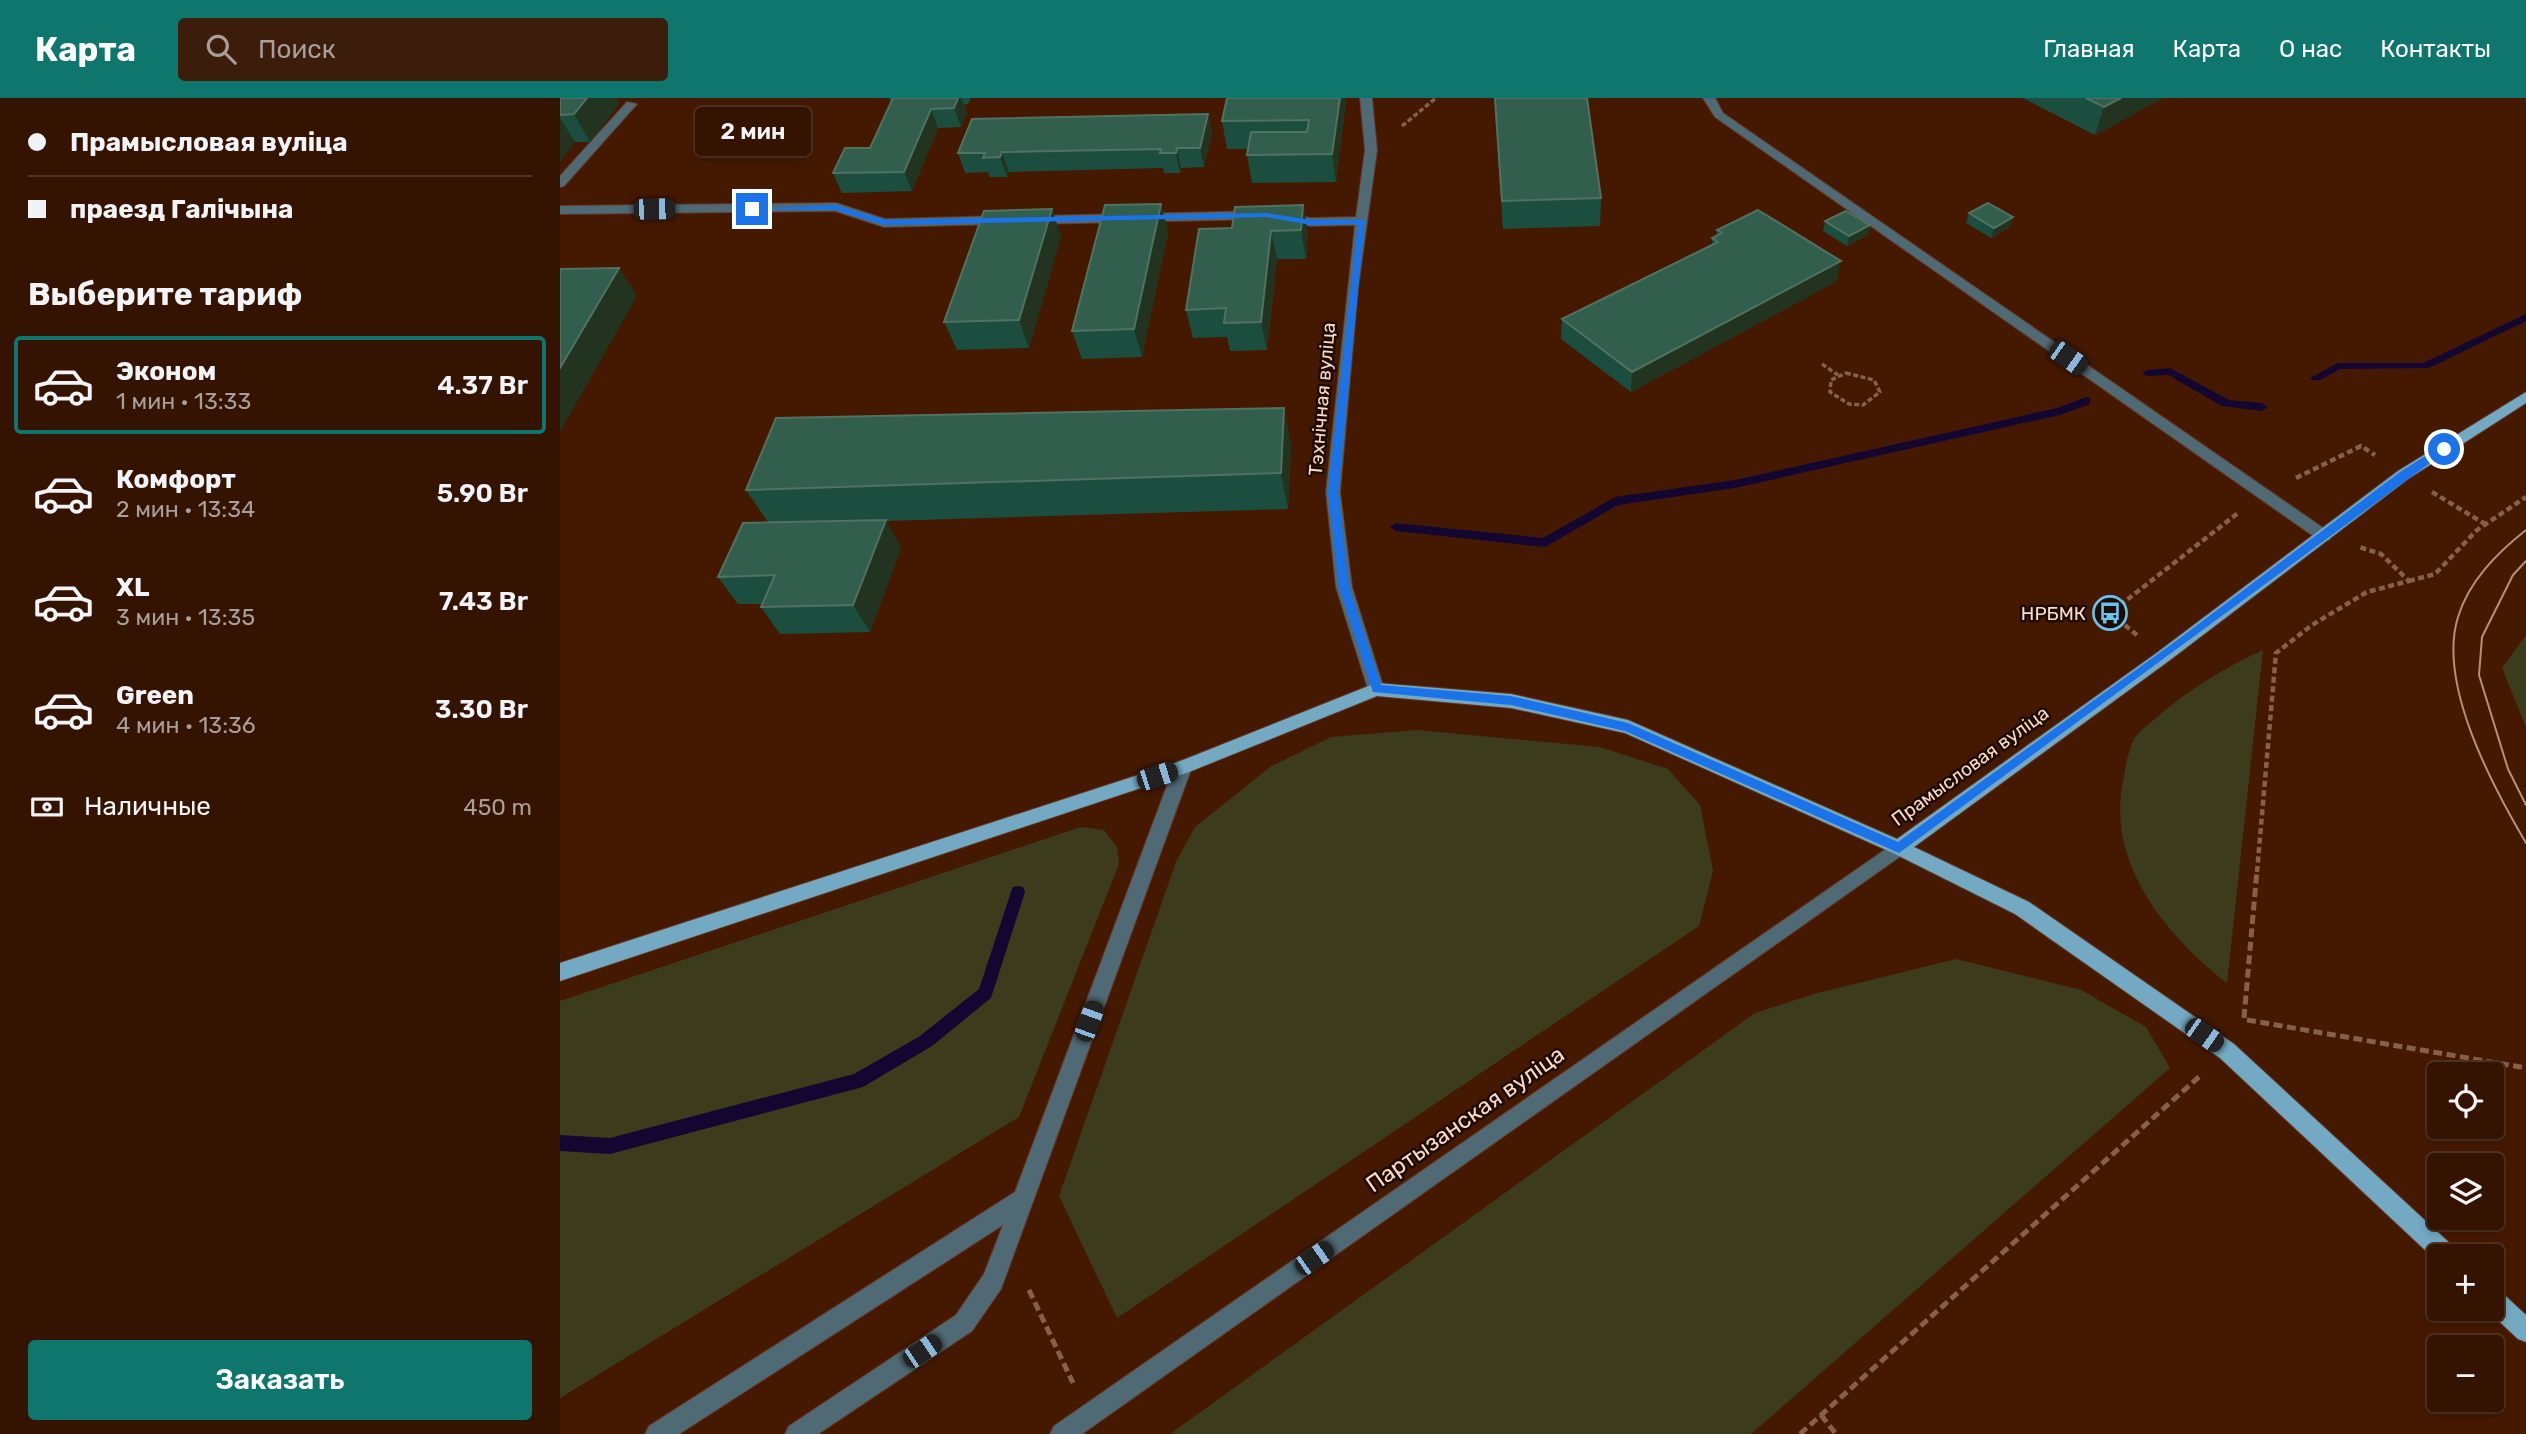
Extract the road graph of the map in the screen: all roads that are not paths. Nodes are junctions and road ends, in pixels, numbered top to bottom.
1 (1366, 98) edge
2 (1709, 98) edge
3 (631, 104) dead end
4 (560, 183) edge
5 (560, 210) edge
6 (1362, 221) junction
7 (2526, 397) edge
8 (2325, 536) junction
9 (1377, 689) junction
10 (1182, 768) junction
11 (1899, 848) junction
12 (560, 972) edge
13 (1024, 1199) junction
14 (2434, 1244) edge
15 (2504, 1310) edge
16 (2526, 1331) edge
17 (657, 1434) edge
18 (797, 1434) edge
19 (1062, 1434) edge

1 - 6 street, Тэхнічная вуліца
2 - 8 street
3 - 4 street
5 - 6 street
6 - 9 street, Тэхнічная вуліца
7 - 8 main road, Прамысловая вуліца
8 - 11 main road, Прамысловая вуліца
9 - 10 main road
9 - 11 main road
10 - 12 main road
10 - 13 street
11 - 14 main road, Прамысловая вуліца
11 - 19 street, Партызанская вуліца
13 - 17 street
13 - 18 street
15 - 16 main road

